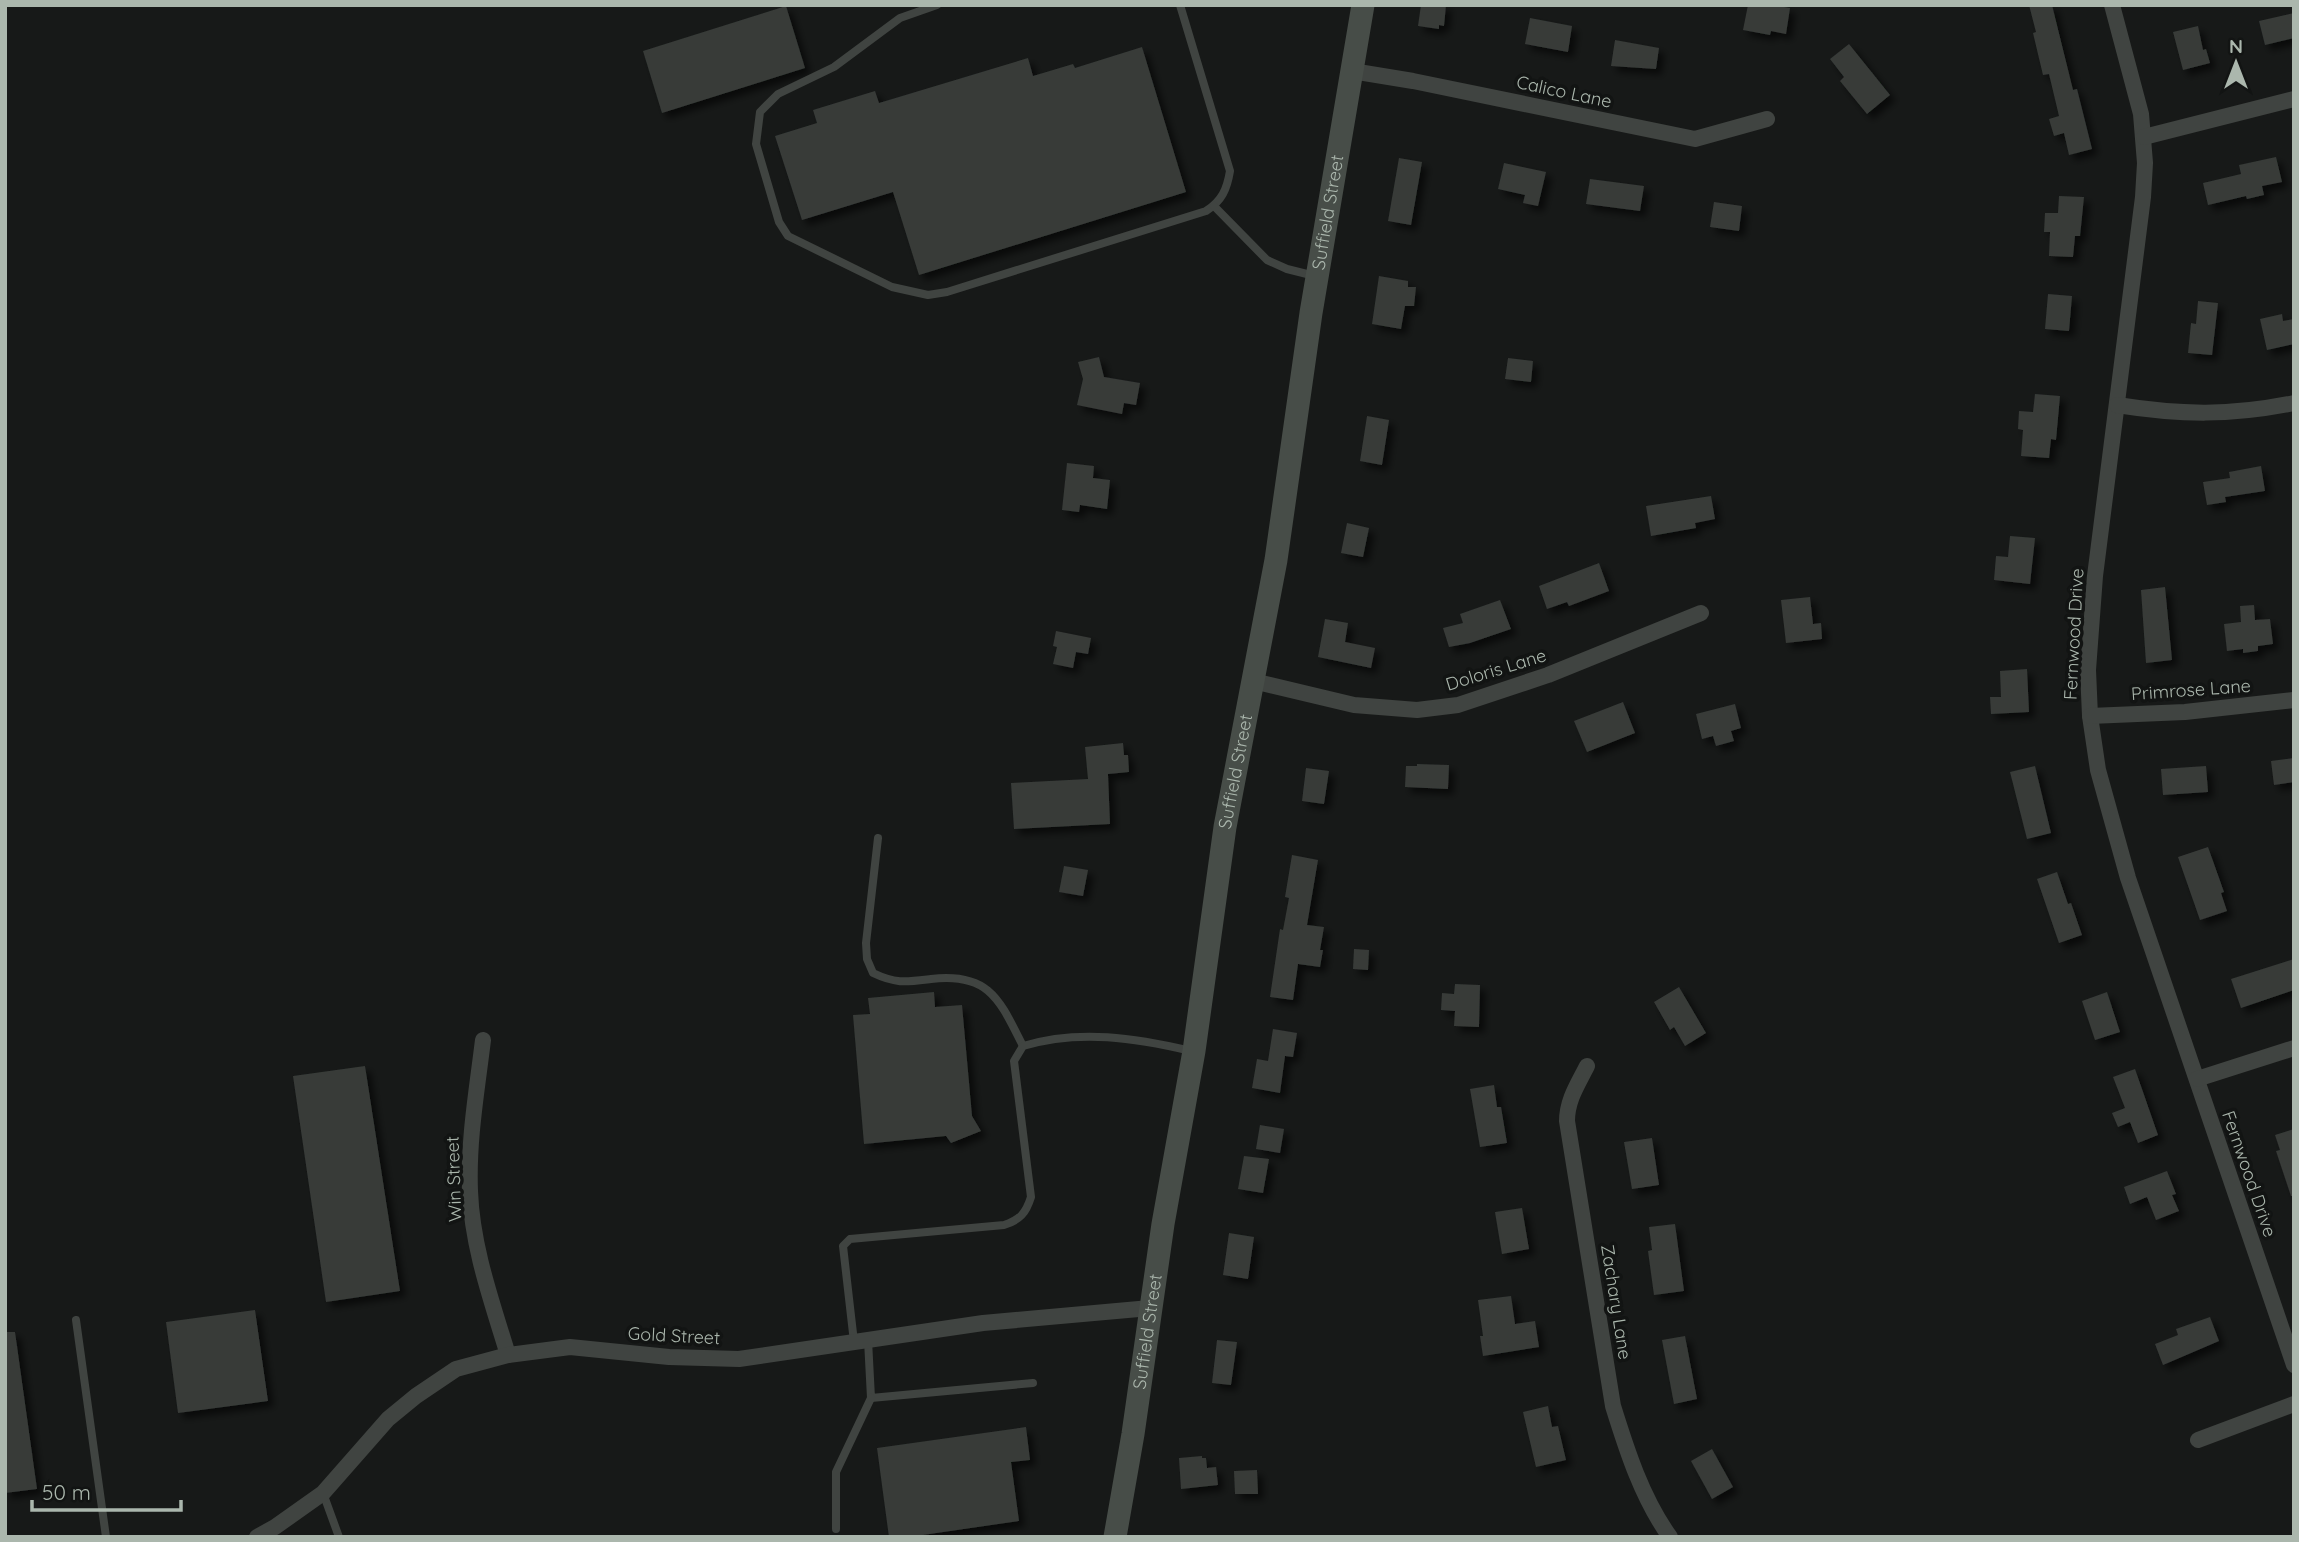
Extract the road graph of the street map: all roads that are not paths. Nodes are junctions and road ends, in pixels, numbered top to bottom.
1 (937, 5) edge
2 (1180, 5) edge
3 (1363, 5) edge
4 (2112, 5) edge
5 (1352, 71) junction
6 (2294, 99) edge
7 (1767, 119) dead end
8 (2144, 137) junction
9 (1214, 206) junction
10 (1318, 276) junction
11 (2294, 403) edge
12 (2117, 405) junction
13 (1701, 613) dead end
14 (1253, 681) junction
15 (2294, 700) edge
16 (2090, 716) junction
17 (878, 838) dead end
18 (483, 1040) dead end
19 (1023, 1046) junction
20 (2294, 1048) edge
21 (1194, 1051) junction
22 (1587, 1066) dead end
23 (2197, 1079) junction
24 (1150, 1308) junction
25 (76, 1321) dead end
26 (861, 1341) junction
27 (508, 1354) junction
28 (2294, 1365) edge
29 (1033, 1383) dead end
30 (871, 1398) junction
31 (2294, 1404) edge
32 (2198, 1440) dead end
33 (323, 1493) junction
34 (836, 1530) dead end
35 (106, 1537) edge
36 (257, 1537) edge
37 (339, 1537) edge
38 (1115, 1537) edge
39 (1670, 1537) edge

1 - 9 lane
2 - 9 lane
3 - 5 main road, Suffield Street
4 - 8 street, Fernwood Drive
5 - 7 street, Calico Lane
5 - 10 main road, Suffield Street
6 - 8 street
8 - 12 street, Fernwood Drive
9 - 10 lane
10 - 14 main road, Suffield Street
11 - 12 street
12 - 16 street, Fernwood Drive
13 - 14 street, Doloris Lane
14 - 21 main road, Suffield Street
15 - 16 street, Primrose Lane
16 - 23 street, Fernwood Drive
17 - 19 lane
18 - 27 street, Win Street
19 - 21 lane
19 - 26 lane
20 - 23 street
21 - 24 main road, Suffield Street
22 - 39 street, Zachary Lane
23 - 28 street, Fernwood Drive
24 - 26 street, Gold Street
24 - 38 main road, Suffield Street
25 - 35 lane
26 - 27 street, Gold Street
26 - 30 lane
27 - 33 street, Gold Street
29 - 30 lane
30 - 34 lane
31 - 32 street
33 - 36 street, Gold Street
33 - 37 lane

